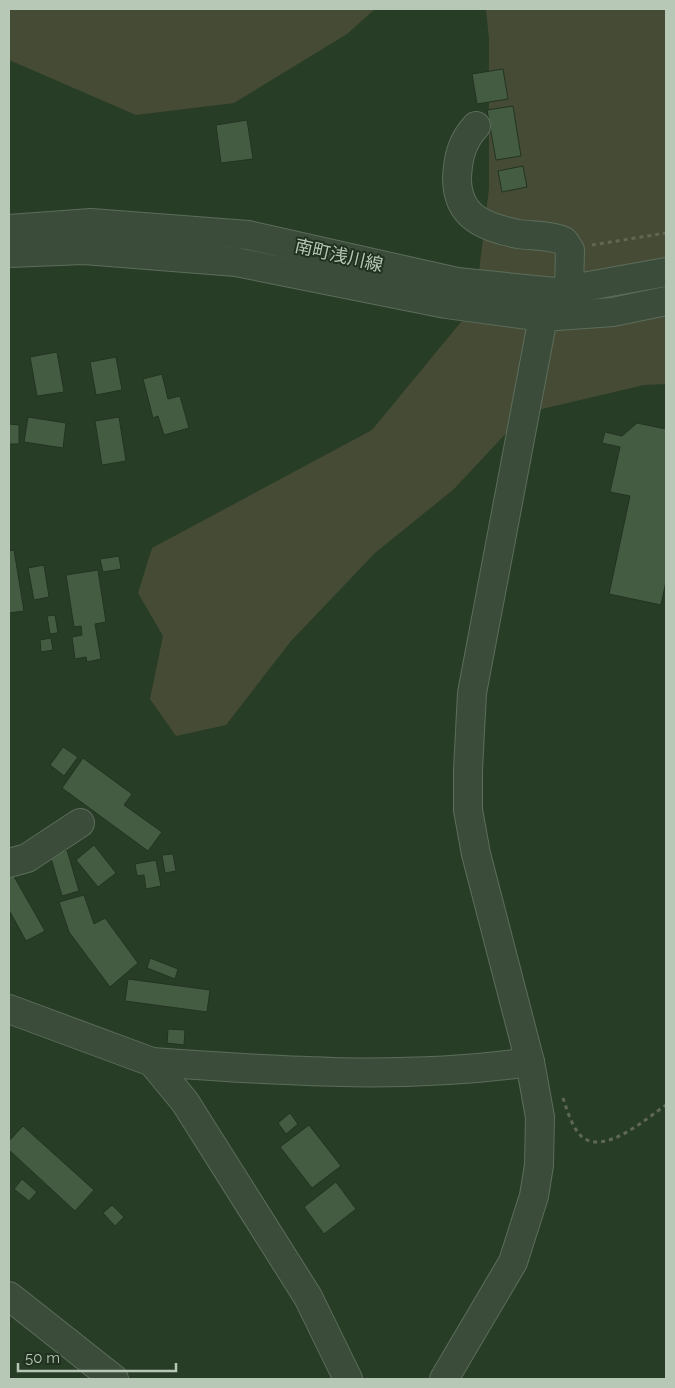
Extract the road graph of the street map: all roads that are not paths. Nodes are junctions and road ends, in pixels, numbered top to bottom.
1 (476, 126) dead end
2 (9, 229) edge
3 (9, 253) edge
4 (666, 272) edge
5 (569, 290) junction
6 (666, 301) edge
7 (543, 317) junction
8 (80, 823) dead end
9 (9, 864) edge
10 (9, 1010) edge
11 (152, 1062) junction
12 (530, 1062) junction
13 (9, 1296) edge
14 (114, 1379) edge
15 (348, 1379) edge
16 (444, 1379) edge

1 - 5 street
2 - 5 street, 南町浅川線
3 - 7 street, 南町浅川線
4 - 5 street, 南町浅川線
6 - 7 street, 南町浅川線
7 - 12 street
8 - 9 street
10 - 11 street
11 - 12 street
11 - 15 street
12 - 16 street
13 - 14 street

